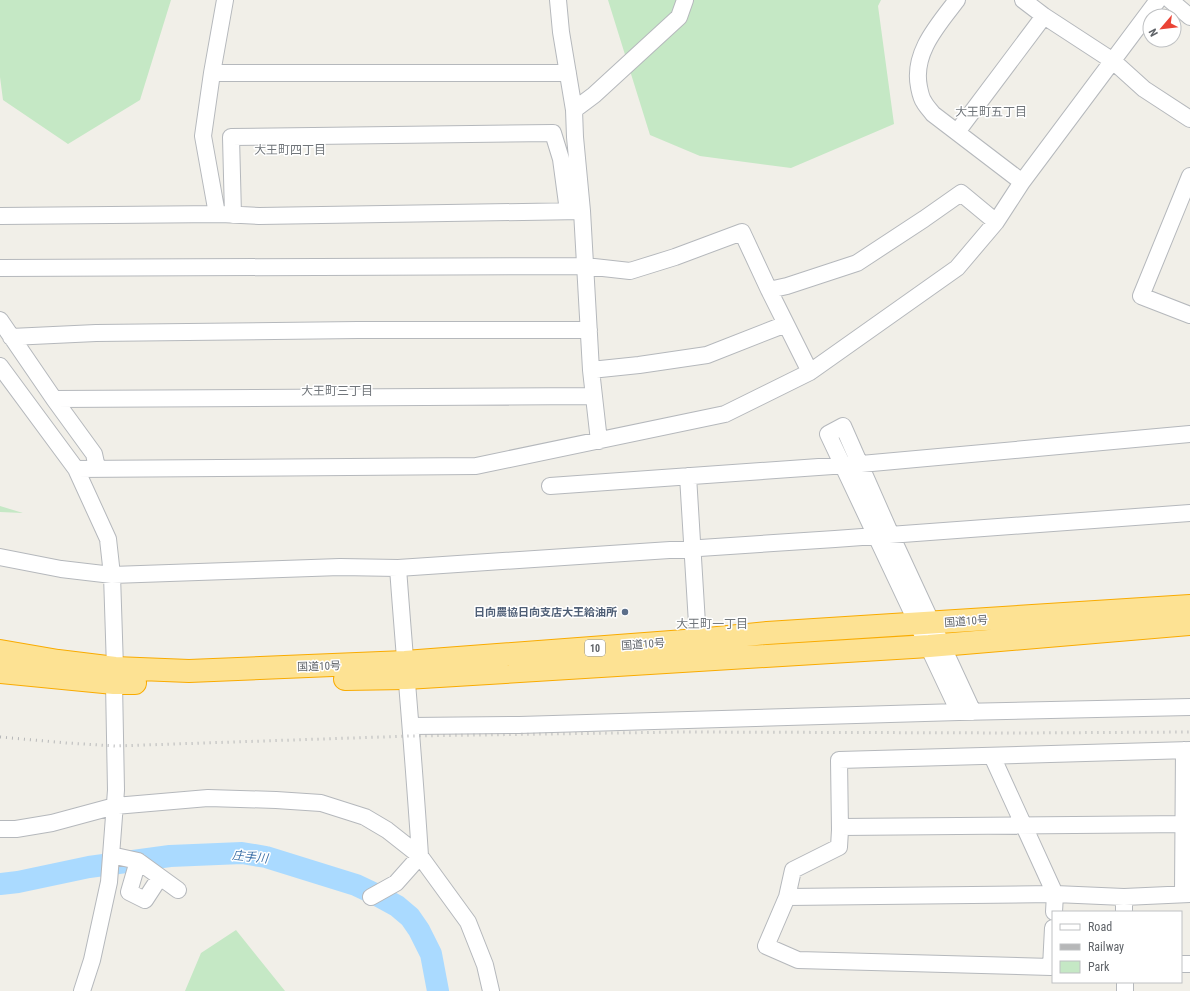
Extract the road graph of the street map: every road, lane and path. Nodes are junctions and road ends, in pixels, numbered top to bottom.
1 (226, 0) edge
2 (558, 0) edge
3 (685, 0) edge
4 (957, 0) edge
5 (1023, 0) edge
6 (1158, 0) edge
7 (1170, 0) edge
8 (1044, 16) junction
9 (1190, 17) edge
10 (1112, 61) junction
11 (212, 73) junction
12 (568, 74) junction
13 (574, 110) junction
14 (1190, 119) edge
15 (957, 132) junction
16 (1190, 176) edge
17 (1022, 182) junction
18 (575, 211) junction
19 (217, 214) junction
20 (233, 214) junction
21 (0, 216) edge
22 (996, 222) junction
23 (585, 266) junction
24 (0, 268) edge
25 (769, 290) junction
26 (1190, 315) edge
27 (0, 320) edge
28 (786, 324) junction
29 (589, 330) junction
30 (12, 337) junction
31 (0, 366) edge
32 (591, 370) junction
33 (810, 372) junction
34 (593, 396) junction
35 (54, 399) junction
36 (1190, 434) edge
37 (599, 441) junction
38 (861, 464) junction
39 (844, 466) junction
40 (76, 469) junction
41 (95, 469) junction
42 (688, 476) junction
43 (550, 486) dead end
44 (1190, 513) edge
45 (884, 536) junction
46 (693, 548) junction
47 (0, 557) edge
48 (398, 568) junction
49 (112, 575) junction
50 (1190, 606) edge
51 (925, 623) junction
52 (1190, 624) edge
53 (698, 640) junction
54 (935, 645) junction
55 (0, 652) edge
56 (405, 670) junction
57 (0, 672) edge
58 (115, 676) junction
59 (1190, 707) edge
60 (966, 712) junction
61 (411, 726) junction
62 (1187, 750) edge
63 (992, 756) junction
64 (115, 806) junction
65 (1187, 824) edge
66 (840, 826) junction
67 (1023, 826) junction
68 (0, 829) edge
69 (112, 849) junction
70 (420, 856) junction
71 (138, 860) junction
72 (160, 877) junction
73 (178, 890) dead end
74 (1055, 894) junction
75 (1186, 894) edge
76 (371, 897) dead end
77 (787, 897) junction
78 (1124, 904) edge
79 (1054, 911) edge
80 (1052, 941) edge
81 (82, 991) edge
82 (491, 991) edge

1 - 11 street
2 - 12 street
3 - 13 street
4 - 15 street
5 - 8 street
6 - 10 street
7 - 9 street
8 - 10 street
8 - 15 street
10 - 14 street
10 - 17 street
11 - 12 street
11 - 19 street
12 - 13 street
13 - 18 street
15 - 17 street
16 - 26 street
17 - 22 street
18 - 20 street
18 - 20 street
18 - 23 street
19 - 20 street
19 - 21 street
22 - 25 street
22 - 33 street
23 - 24 street
23 - 25 street
23 - 29 street
25 - 28 street
27 - 30 street
28 - 32 street
28 - 33 street
29 - 30 street
29 - 32 street
30 - 35 street
31 - 40 street
32 - 34 street
33 - 37 street
34 - 35 street
34 - 37 street
35 - 41 street
36 - 38 street
37 - 41 street
38 - 39 street
38 - 39 street
38 - 45 street
39 - 42 street
39 - 45 street
40 - 41 street
40 - 49 street
42 - 43 street
42 - 46 street
44 - 45 street
45 - 46 street
45 - 51 street
46 - 48 street
46 - 53 street
47 - 49 street
48 - 49 street
48 - 56 street
49 - 58 street
50 - 51 highway, 国道10号 / 10
51 - 53 highway, 国道10号 / 10
51 - 54 street
52 - 54 highway, 国道10号 / 10
53 - 56 highway, 国道10号 / 10
54 - 56 highway, 国道10号 / 10
54 - 60 street
55 - 58 highway, 国道10号 / 10
56 - 58 highway, 国道10号 / 10
56 - 61 street
57 - 58 highway, 国道10号 / 10
58 - 64 street
59 - 60 street
60 - 61 street
61 - 70 street
62 - 63 street
62 - 65 street
63 - 66 street
63 - 67 street
64 - 68 street
64 - 69 street
64 - 70 street
65 - 67 street
65 - 75 street
66 - 67 street
66 - 77 street
67 - 74 street
69 - 71 street
69 - 81 street
70 - 76 street
70 - 82 street
71 - 72 street
71 - 72 street
72 - 73 street
74 - 77 street
74 - 78 street
74 - 79 street
75 - 78 street
77 - 80 street

